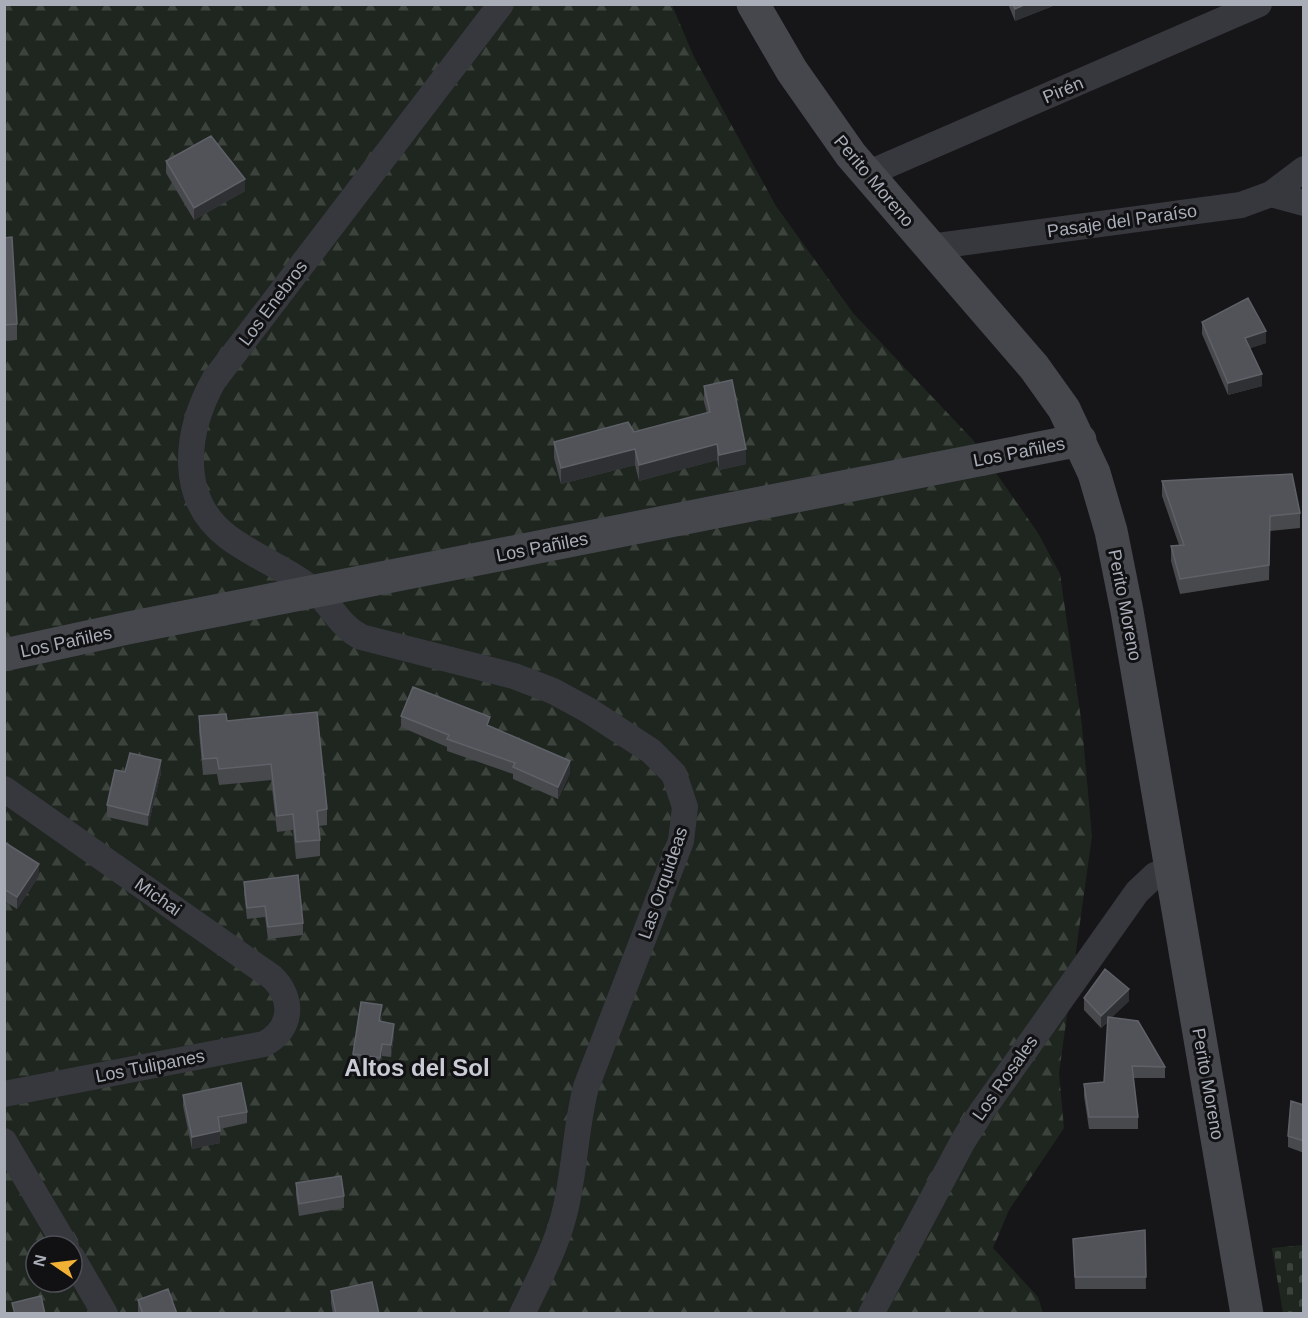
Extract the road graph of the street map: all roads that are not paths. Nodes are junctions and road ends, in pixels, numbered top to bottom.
1 (501, 4) edge
2 (753, 4) edge
3 (1258, 4) edge
4 (1304, 169) edge
5 (867, 174) junction
6 (1272, 194) junction
7 (1304, 203) edge
8 (930, 247) junction
9 (1080, 440) junction
10 (316, 593) junction
11 (4, 655) edge
12 (4, 789) edge
13 (1172, 869) junction
14 (285, 1021) joint
15 (4, 1094) edge
16 (4, 1141) edge
17 (59, 1234) edge
18 (84, 1278) edge
19 (105, 1314) edge
20 (522, 1314) edge
21 (871, 1314) edge
22 (1247, 1314) edge

1 - 10 street, Los Enebros
2 - 5 main road, Perito Moreno
3 - 5 street, Pirén
4 - 6 street, Pasaje del Paraíso
5 - 8 main road, Perito Moreno
6 - 7 street
6 - 8 street, Pasaje del Paraíso
8 - 9 main road, Perito Moreno
9 - 10 main road, Los Pañiles
9 - 13 main road, Perito Moreno
10 - 11 main road, Los Pañiles
10 - 20 street, Las Orquideas
12 - 14 street, Michai
13 - 21 street, Los Rosales
13 - 22 main road, Perito Moreno
14 - 15 street, Los Tulipanes
16 - 17 street
18 - 19 street

